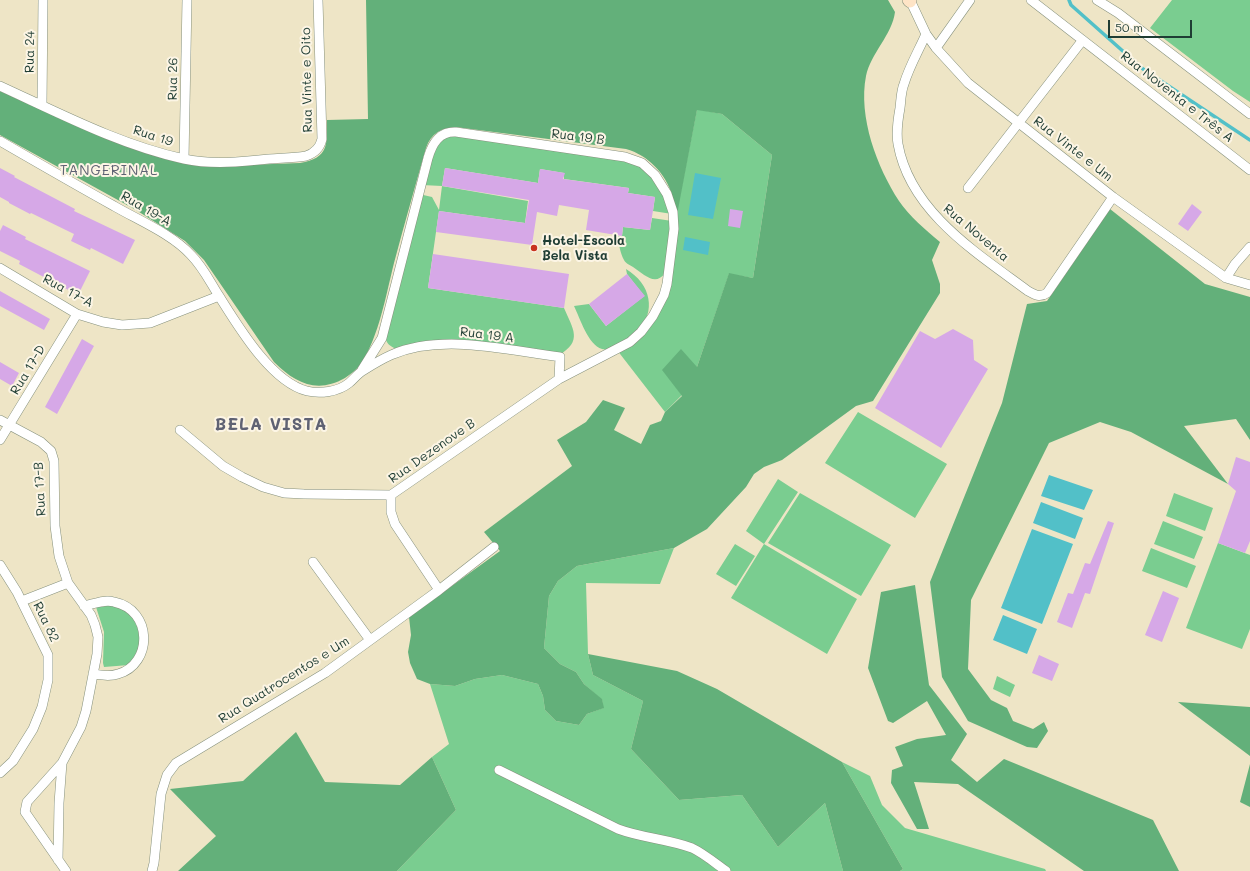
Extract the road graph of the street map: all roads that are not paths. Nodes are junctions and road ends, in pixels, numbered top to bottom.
1 (43, 0) edge
2 (187, 0) edge
3 (318, 0) edge
4 (910, 0) edge
5 (970, 0) edge
6 (1031, 0) edge
7 (1097, 0) edge
8 (1106, 0) edge
9 (1118, 14) junction
10 (926, 34) junction
11 (1082, 40) junction
12 (936, 48) junction
13 (0, 86) edge
14 (42, 105) junction
15 (1250, 114) edge
16 (1018, 123) junction
17 (0, 141) edge
18 (309, 155) joint
19 (184, 159) junction
20 (1250, 170) edge
21 (968, 188) dead end
22 (1113, 197) junction
23 (1250, 247) edge
24 (0, 268) edge
25 (1226, 278) junction
26 (1250, 285) edge
27 (219, 296) junction
28 (77, 314) junction
29 (382, 338) junction
30 (391, 355) junction
31 (362, 370) junction
32 (559, 379) junction
33 (0, 420) edge
34 (9, 425) junction
35 (180, 430) dead end
36 (0, 440) edge
37 (391, 495) junction
38 (494, 547) dead end
39 (313, 562) dead end
40 (0, 565) edge
41 (68, 583) junction
42 (439, 590) junction
43 (22, 601) junction
44 (84, 606) junction
45 (370, 640) junction
46 (93, 674) junction
47 (62, 763) junction
48 (499, 770) dead end
49 (0, 773) edge
50 (58, 860) junction
51 (66, 871) edge
52 (152, 871) edge
53 (726, 871) edge

1 - 14 street, Rua 24
2 - 19 street, Rua 26
3 - 18 street, Rua Vinte e Oito
4 - 10 street, Rua Vinte e Um
5 - 12 street
6 - 11 street, Rua Noventa e Três A
7 - 9 street
8 - 9 street
9 - 15 street
10 - 12 street, Rua Vinte e Um
10 - 22 street, Rua Noventa
11 - 16 street
11 - 20 street, Rua Noventa e Três A
12 - 16 street, Rua Vinte e Um
13 - 14 street, Rua 19
14 - 19 street, Rua 19
16 - 21 street
16 - 22 street, Rua Vinte e Um
17 - 27 street, Rua 19-A
18 - 19 street, Rua 19
22 - 25 street, Rua Vinte e Um
23 - 25 street
24 - 28 street, Rua 17-A
25 - 26 street, Rua Vinte e Um
27 - 28 street, Rua 17-A
27 - 31 street, Rua 19-A
28 - 34 street, Rua 17-D
29 - 30 street
29 - 31 street, Rua 19 B
29 - 32 street, Rua 19 B
30 - 31 street
30 - 32 street, Rua 19 A
32 - 37 street, Rua Dezenove B
33 - 34 street, Rua 17-B
34 - 36 street, Rua 17-D
34 - 41 street, Rua 17-B
35 - 37 street, Rua Dezenove B
37 - 42 street
38 - 42 street, Rua Quatrocentos e Um
39 - 45 street
40 - 43 street, Rua 82
41 - 43 street
41 - 44 street
42 - 45 street, Rua Quatrocentos e Um
43 - 49 street, Rua 82
44 - 46 street
44 - 46 street
45 - 52 street, Rua Quatrocentos e Um
46 - 47 street
47 - 50 street
47 - 50 street
48 - 53 street
50 - 51 street

